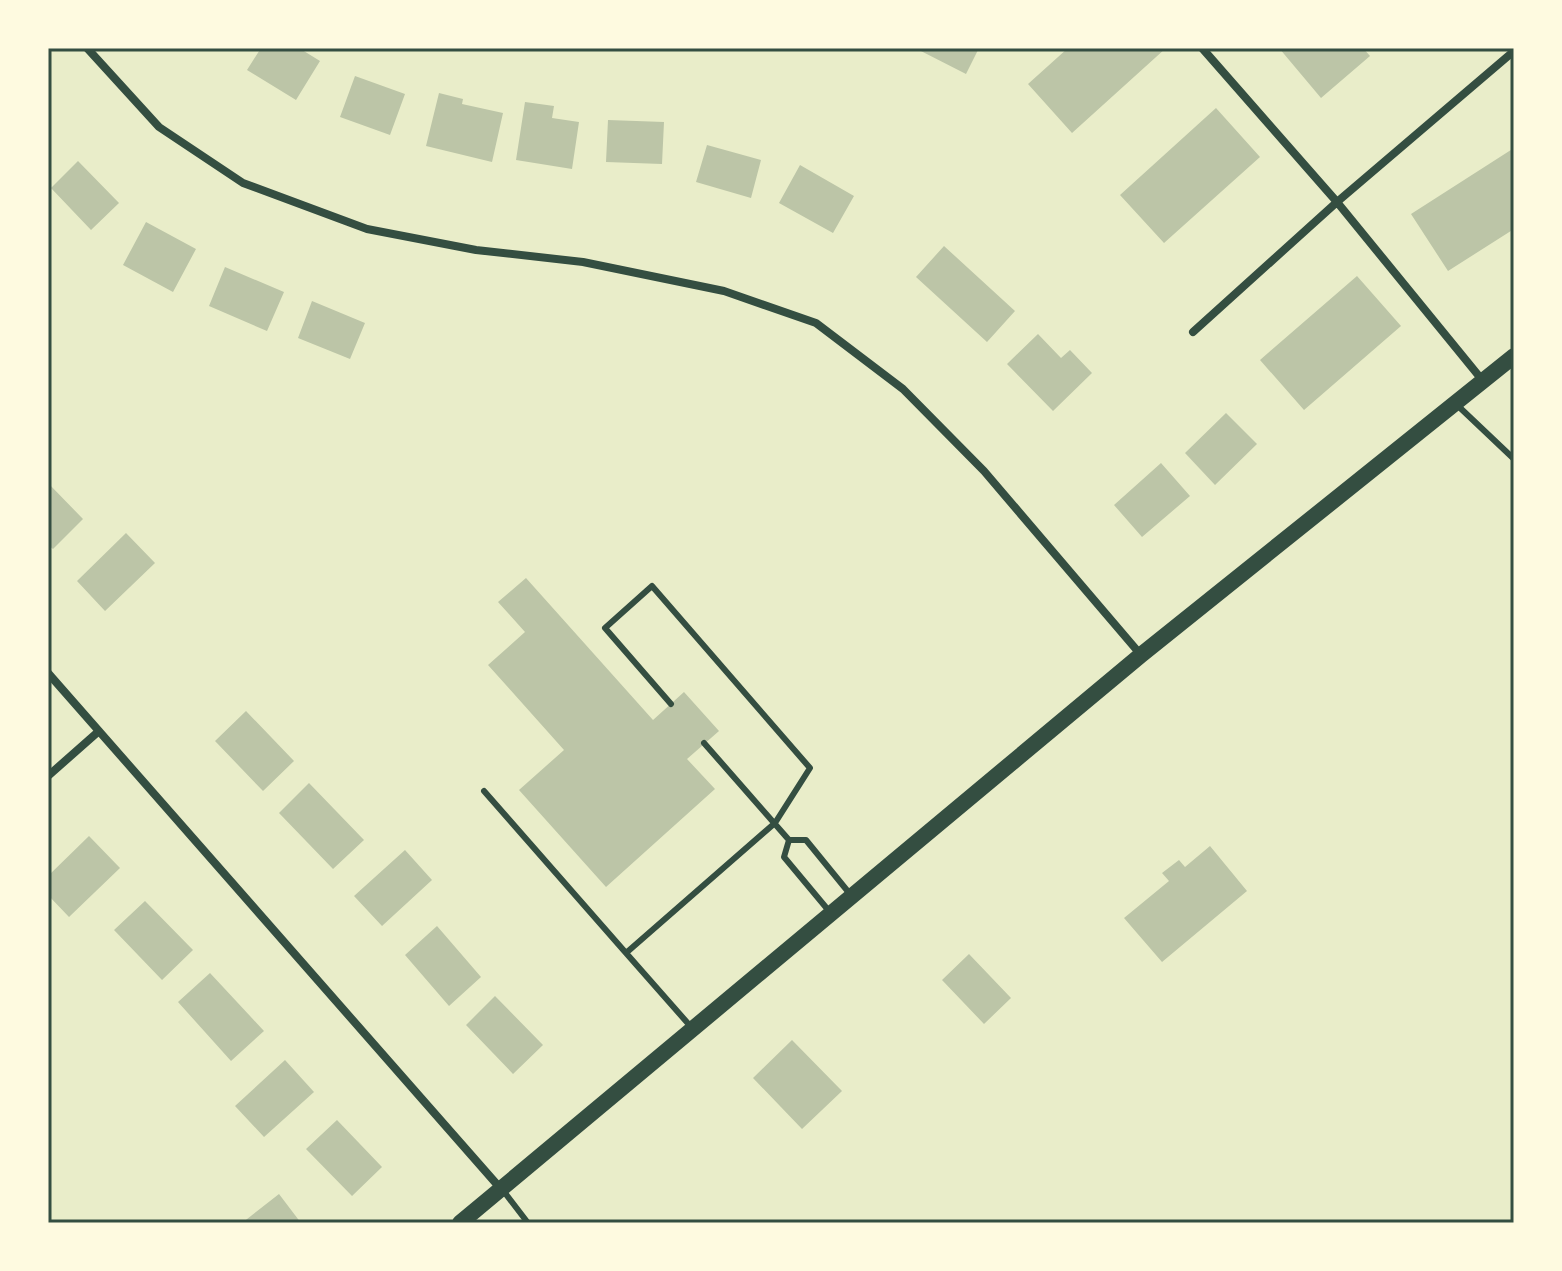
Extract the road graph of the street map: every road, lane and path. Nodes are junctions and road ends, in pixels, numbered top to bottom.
1 (87, 48) edge
2 (1202, 48) edge
3 (1514, 51) edge
4 (1337, 202) junction
5 (1193, 332) dead end
6 (1514, 356) edge
7 (1483, 381) junction
8 (1456, 404) junction
9 (1514, 459) edge
10 (1141, 655) junction
11 (48, 673) edge
12 (671, 704) dead end
13 (99, 731) junction
14 (704, 743) dead end
15 (48, 776) edge
16 (484, 791) dead end
17 (775, 823) junction
18 (789, 840) junction
19 (852, 897) junction
20 (831, 914) junction
21 (626, 953) junction
22 (692, 1028) junction
23 (502, 1189) junction
24 (460, 1223) edge
25 (528, 1223) edge

1 - 10 street
2 - 4 street
3 - 4 street
4 - 5 street
4 - 7 street
6 - 7 main road
7 - 8 main road
8 - 9 lane
8 - 10 main road
10 - 19 main road
11 - 13 street
12 - 17 lane
13 - 15 street
13 - 23 street
14 - 17 lane
16 - 21 lane
17 - 18 lane
17 - 21 lane
18 - 19 lane
18 - 20 lane
19 - 20 main road
20 - 22 main road
21 - 22 lane
22 - 23 main road
23 - 24 main road
23 - 25 lane

